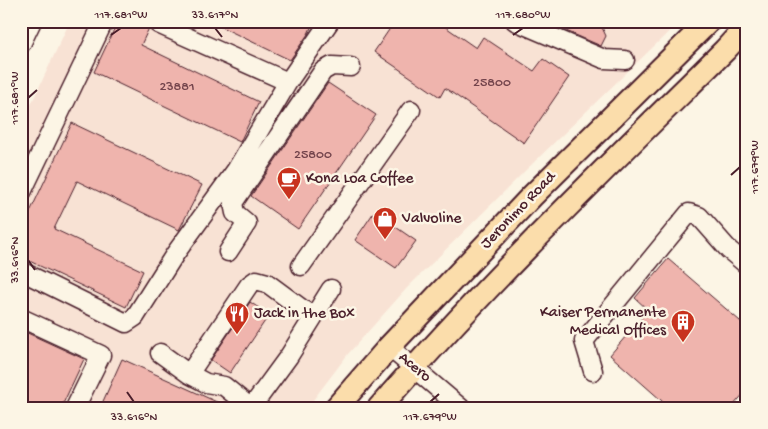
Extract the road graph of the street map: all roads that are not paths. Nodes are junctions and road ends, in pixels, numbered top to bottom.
1 (32, 21) edge
2 (104, 21) edge
3 (330, 21) edge
4 (515, 21) edge
5 (709, 21) edge
6 (158, 24) dead end
7 (747, 26) edge
8 (21, 44) edge
9 (625, 60) dead end
10 (351, 67) dead end
11 (288, 82) junction
12 (411, 110) dead end
13 (21, 194) edge
14 (228, 252) dead end
15 (747, 265) edge
16 (301, 266) dead end
17 (21, 271) edge
18 (331, 288) dead end
19 (313, 317) junction
20 (21, 318) edge
21 (390, 347) junction
22 (160, 353) dead end
23 (414, 368) junction
24 (593, 371) dead end
25 (189, 374) junction
26 (75, 408) edge
27 (251, 408) edge
28 (336, 408) edge
29 (379, 408) edge
30 (461, 408) edge

1 - 8 street
2 - 13 street
3 - 11 street
4 - 9 street
5 - 21 main road, Jeronimo Road
6 - 11 street
7 - 23 main road, Jeronimo Road
10 - 14 street
11 - 17 street
12 - 16 street
15 - 24 street
18 - 19 street
19 - 25 street
19 - 27 street
20 - 26 street
21 - 23 street, Acero
21 - 28 main road, Jeronimo Road
22 - 25 street
23 - 29 main road, Jeronimo Road
23 - 30 street, Acero
25 - 27 street

